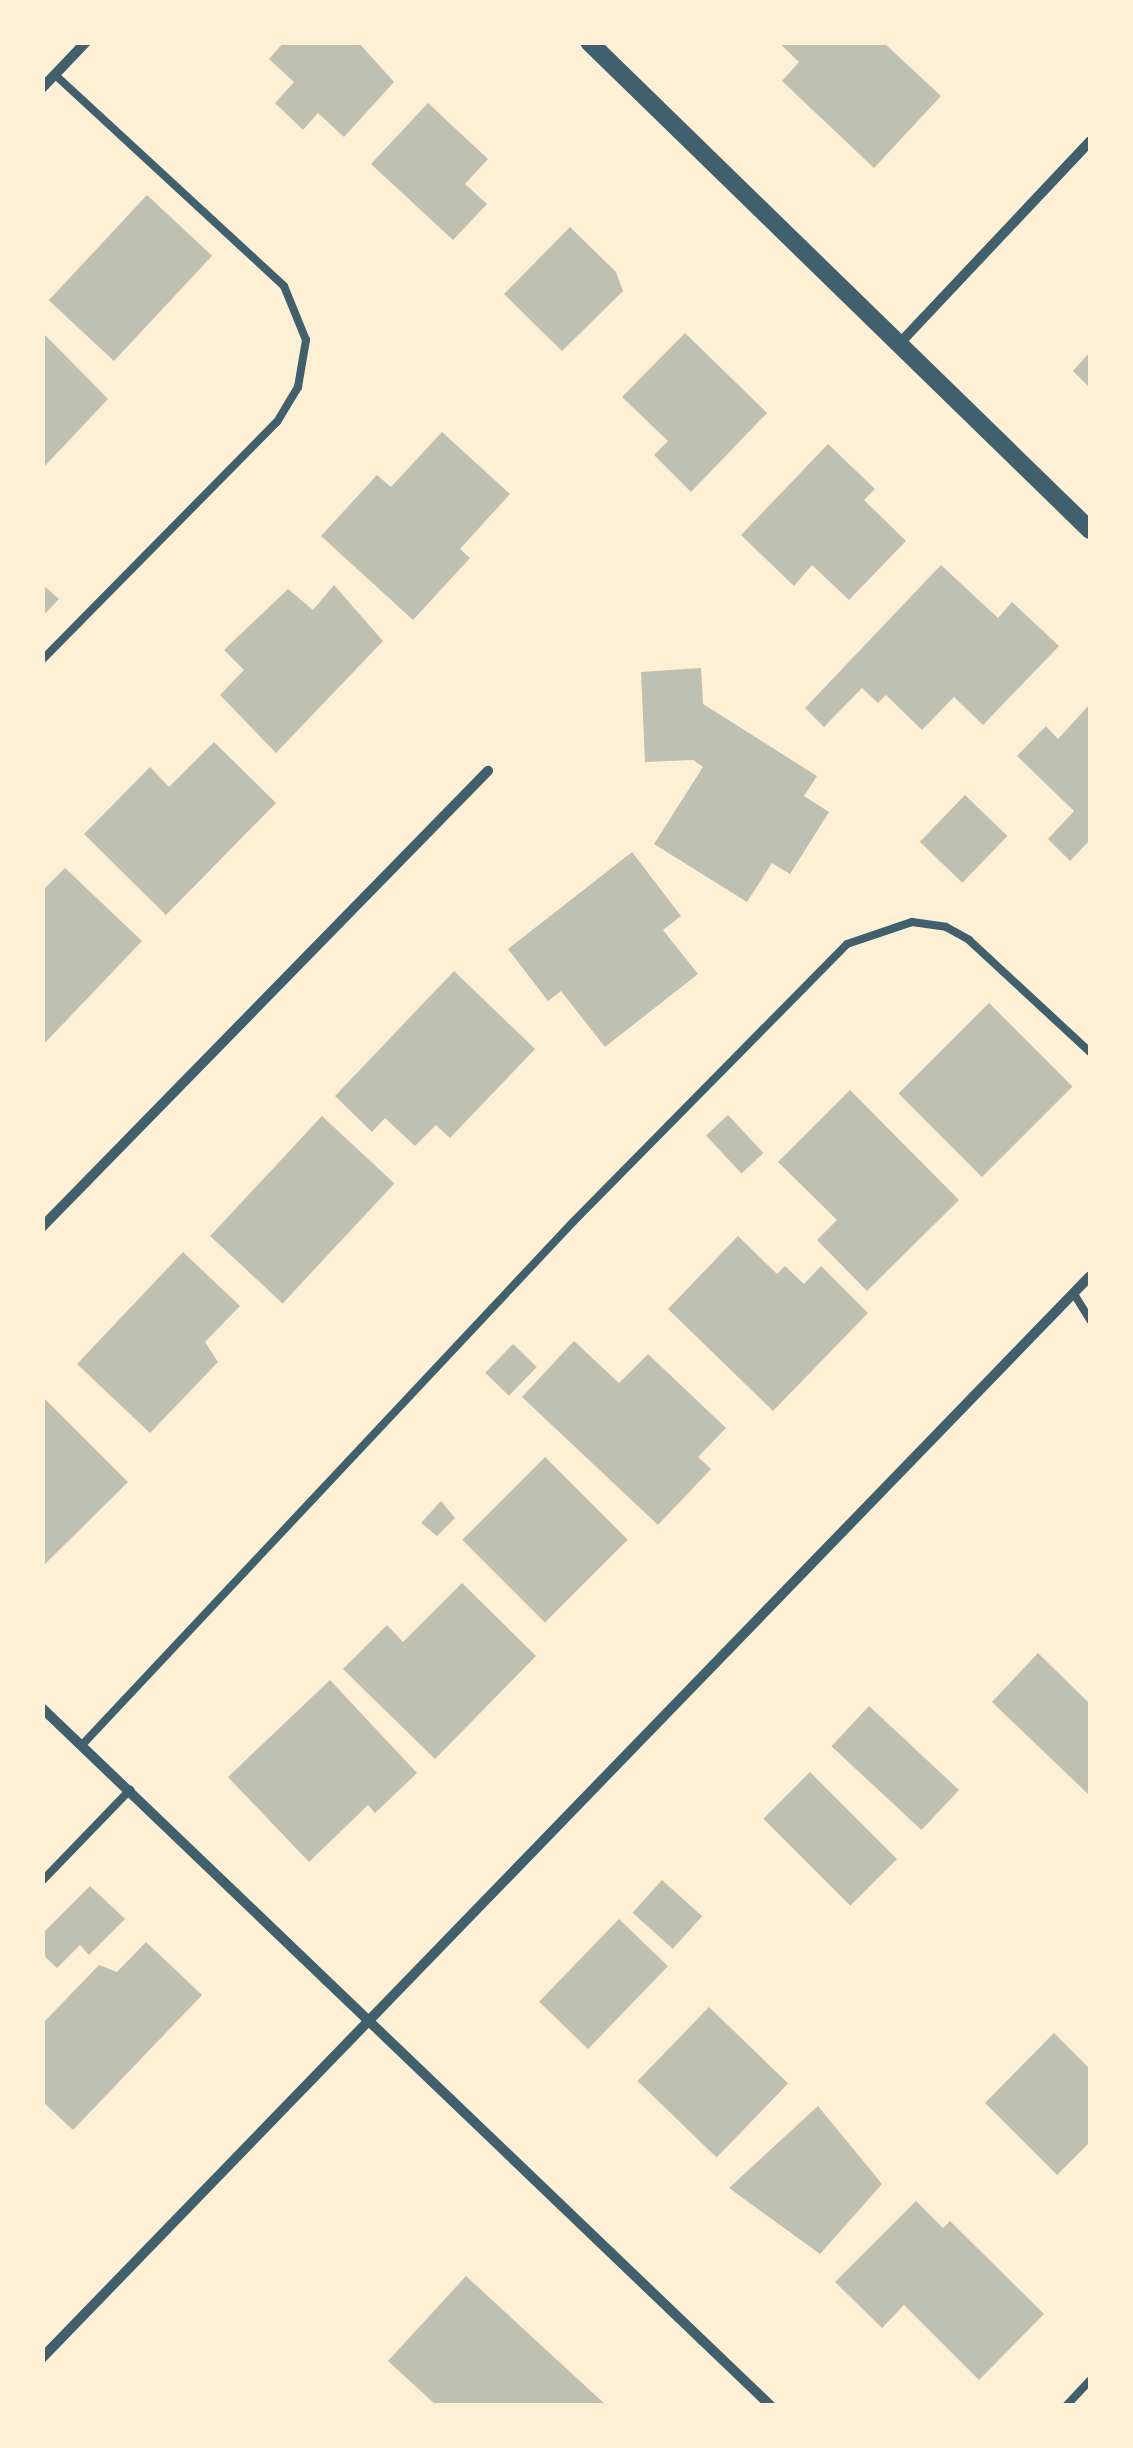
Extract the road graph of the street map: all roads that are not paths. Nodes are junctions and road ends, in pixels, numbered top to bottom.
1 (86, 42) edge
2 (589, 42) edge
3 (55, 75) junction
4 (42, 88) edge
5 (1090, 141) edge
6 (898, 344) junction
7 (1090, 530) edge
8 (42, 660) edge
9 (488, 771) dead end
10 (1090, 1052) edge
11 (42, 1227) edge
12 (1090, 1276) edge
13 (1074, 1294) junction
14 (1090, 1320) edge
15 (42, 1708) edge
16 (82, 1745) junction
17 (130, 1790) junction
18 (42, 1881) edge
19 (373, 2020) junction
20 (42, 2358) edge
21 (1090, 2380) edge
22 (771, 2406) edge
23 (1066, 2406) edge

1 - 3 street
2 - 6 street
3 - 4 street
3 - 8 lane
5 - 6 street
6 - 7 street
9 - 11 street
10 - 16 lane
12 - 13 street
13 - 14 lane
13 - 19 street
15 - 16 street
16 - 17 street
17 - 18 lane
17 - 19 street
19 - 20 street
19 - 22 street
21 - 23 lane

